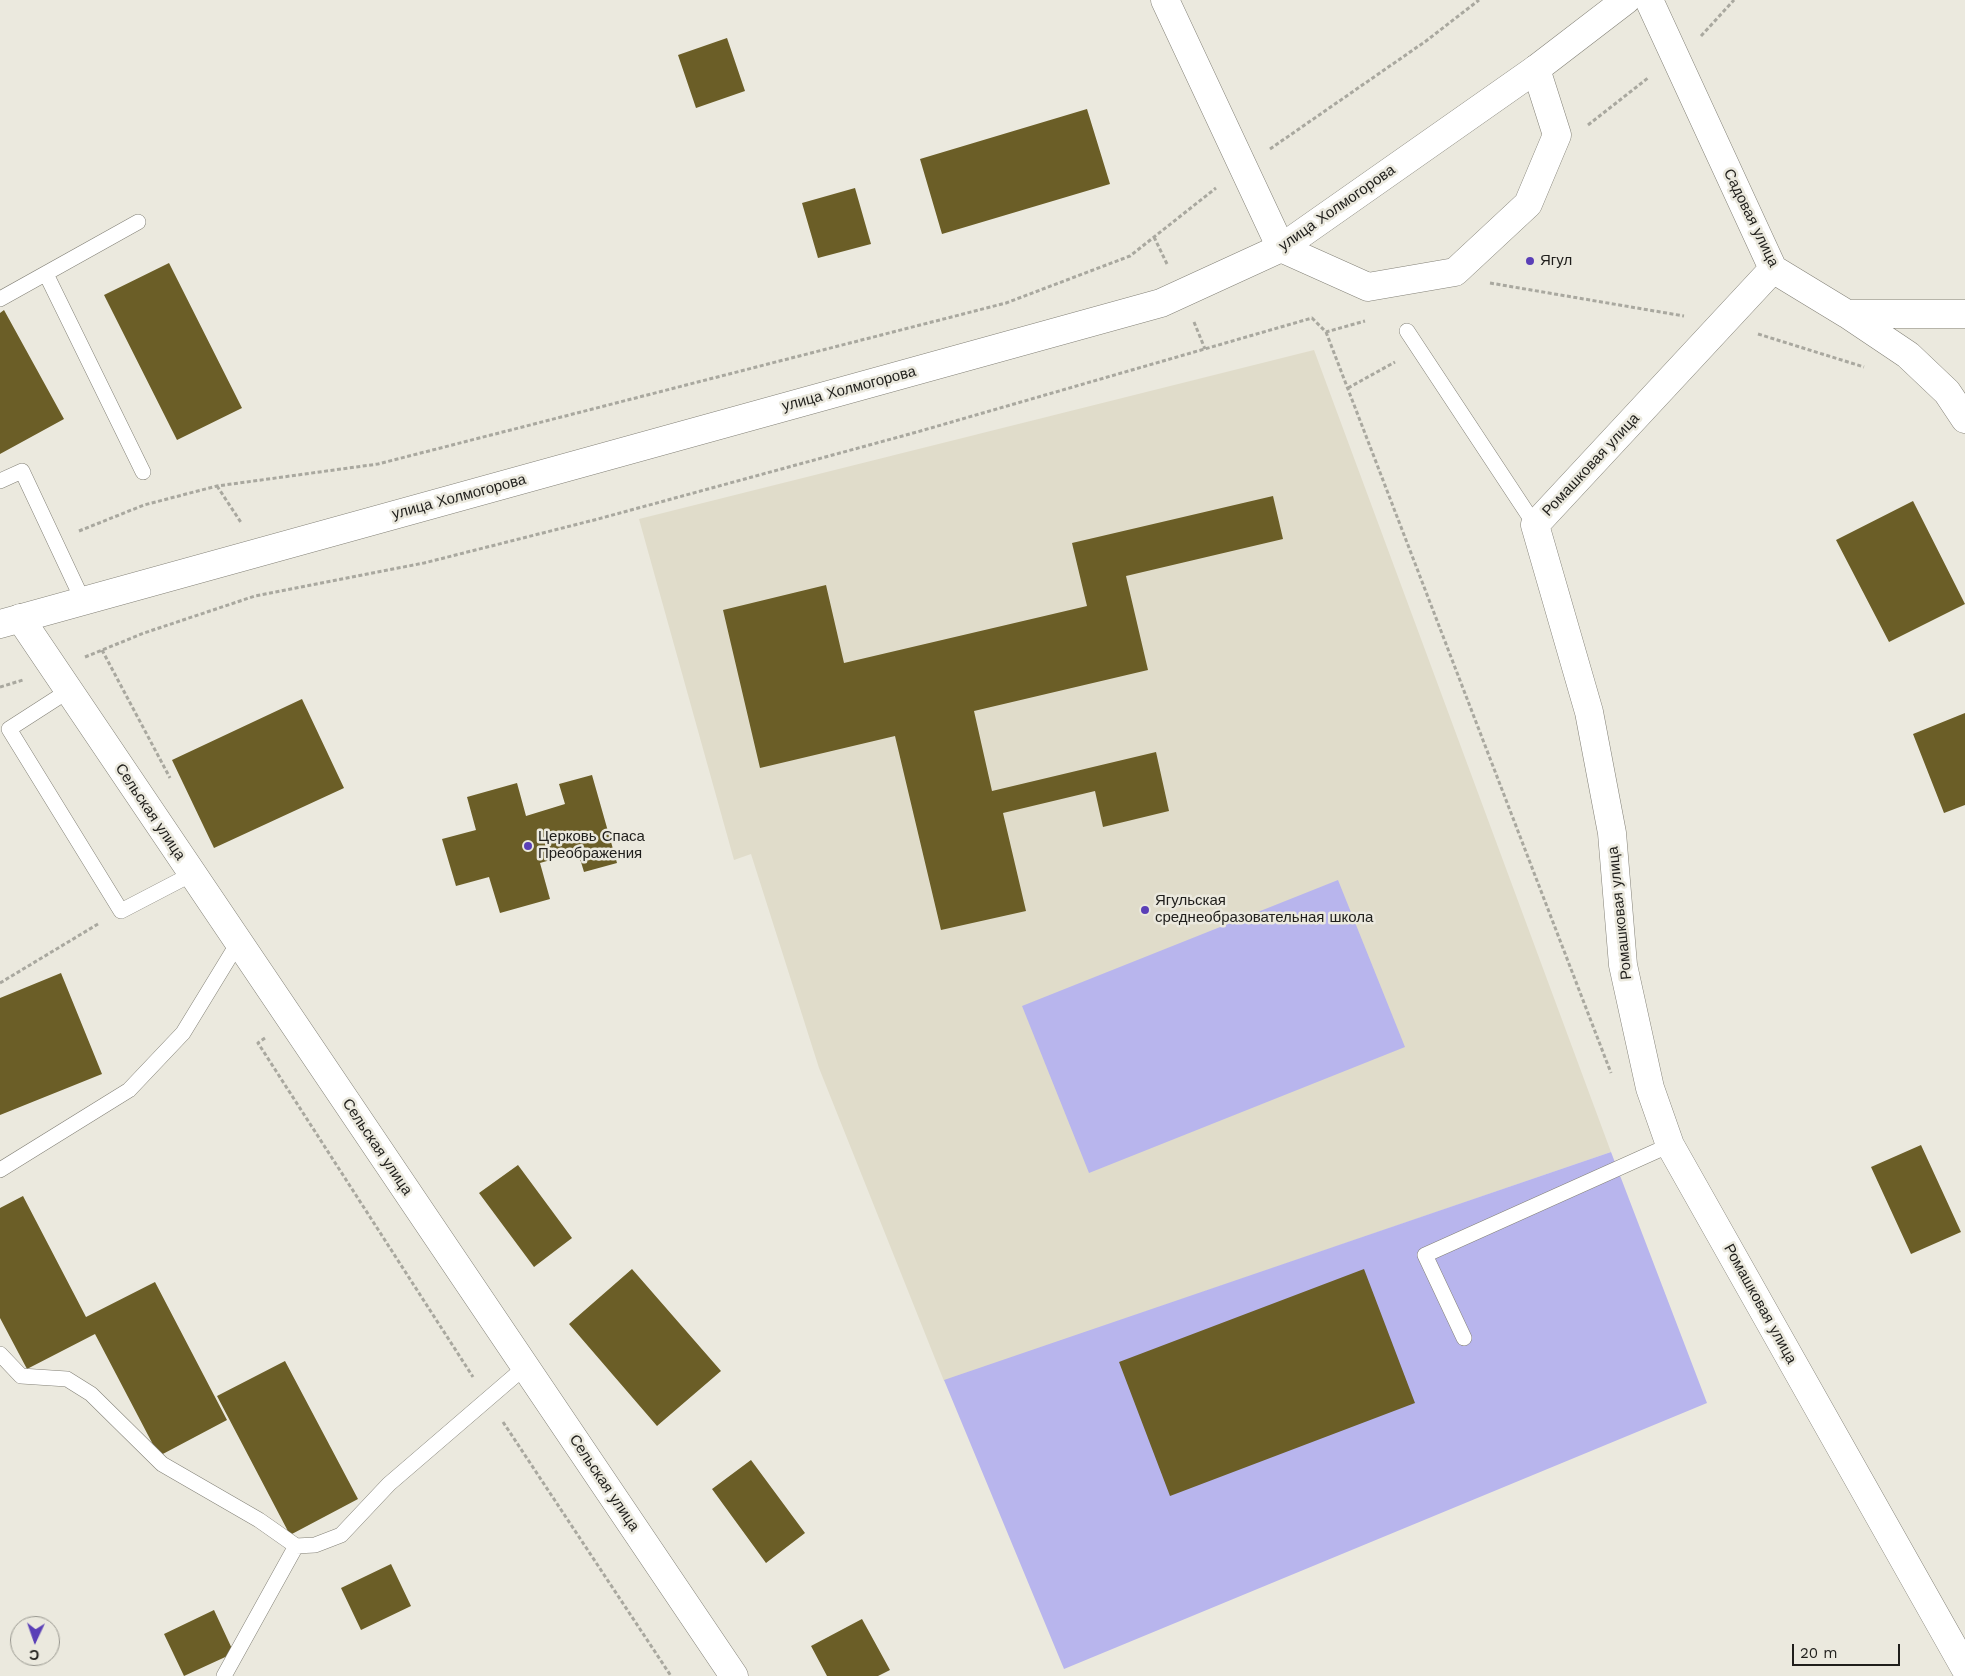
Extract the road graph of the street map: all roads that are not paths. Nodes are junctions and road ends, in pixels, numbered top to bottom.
1 (1165, 0) edge
2 (1626, 0) edge
3 (1649, 0) edge
4 (1536, 69) junction
5 (138, 222) dead end
6 (1280, 248) junction
7 (1773, 268) junction
8 (46, 274) junction
9 (0, 299) edge
10 (1847, 314) junction
11 (1965, 314) edge
12 (1407, 331) dead end
13 (1965, 419) edge
14 (143, 472) dead end
15 (0, 481) edge
16 (1535, 525) junction
17 (83, 601) junction
18 (10, 621) edge
19 (61, 680) junction
20 (192, 874) junction
21 (238, 943) junction
22 (1670, 1145) junction
23 (0, 1170) edge
24 (1464, 1338) dead end
25 (0, 1354) edge
26 (525, 1367) junction
27 (296, 1546) junction
28 (1965, 1668) edge
29 (224, 1676) edge
30 (734, 1676) edge

1 - 6 street
2 - 4 street, улица Холмогорова
3 - 7 street, Садовая улица
4 - 6 street, улица Холмогорова
4 - 6 street
5 - 8 lane
6 - 17 street, улица Холмогорова
7 - 10 street, Садовая улица
7 - 16 street, Ромашковая улица
8 - 9 lane
8 - 14 lane
10 - 11 street
10 - 13 street, Садовая улица
12 - 16 lane
15 - 17 lane
16 - 22 street, Ромашковая улица
17 - 18 street, улица Холмогорова
18 - 19 street, Сельская улица
19 - 20 street, Сельская улица
19 - 20 lane
20 - 21 street, Сельская улица
21 - 23 lane
21 - 26 street, Сельская улица
22 - 24 lane
22 - 28 street, Ромашковая улица
25 - 27 lane
26 - 27 lane
26 - 30 street, Сельская улица
27 - 29 lane

